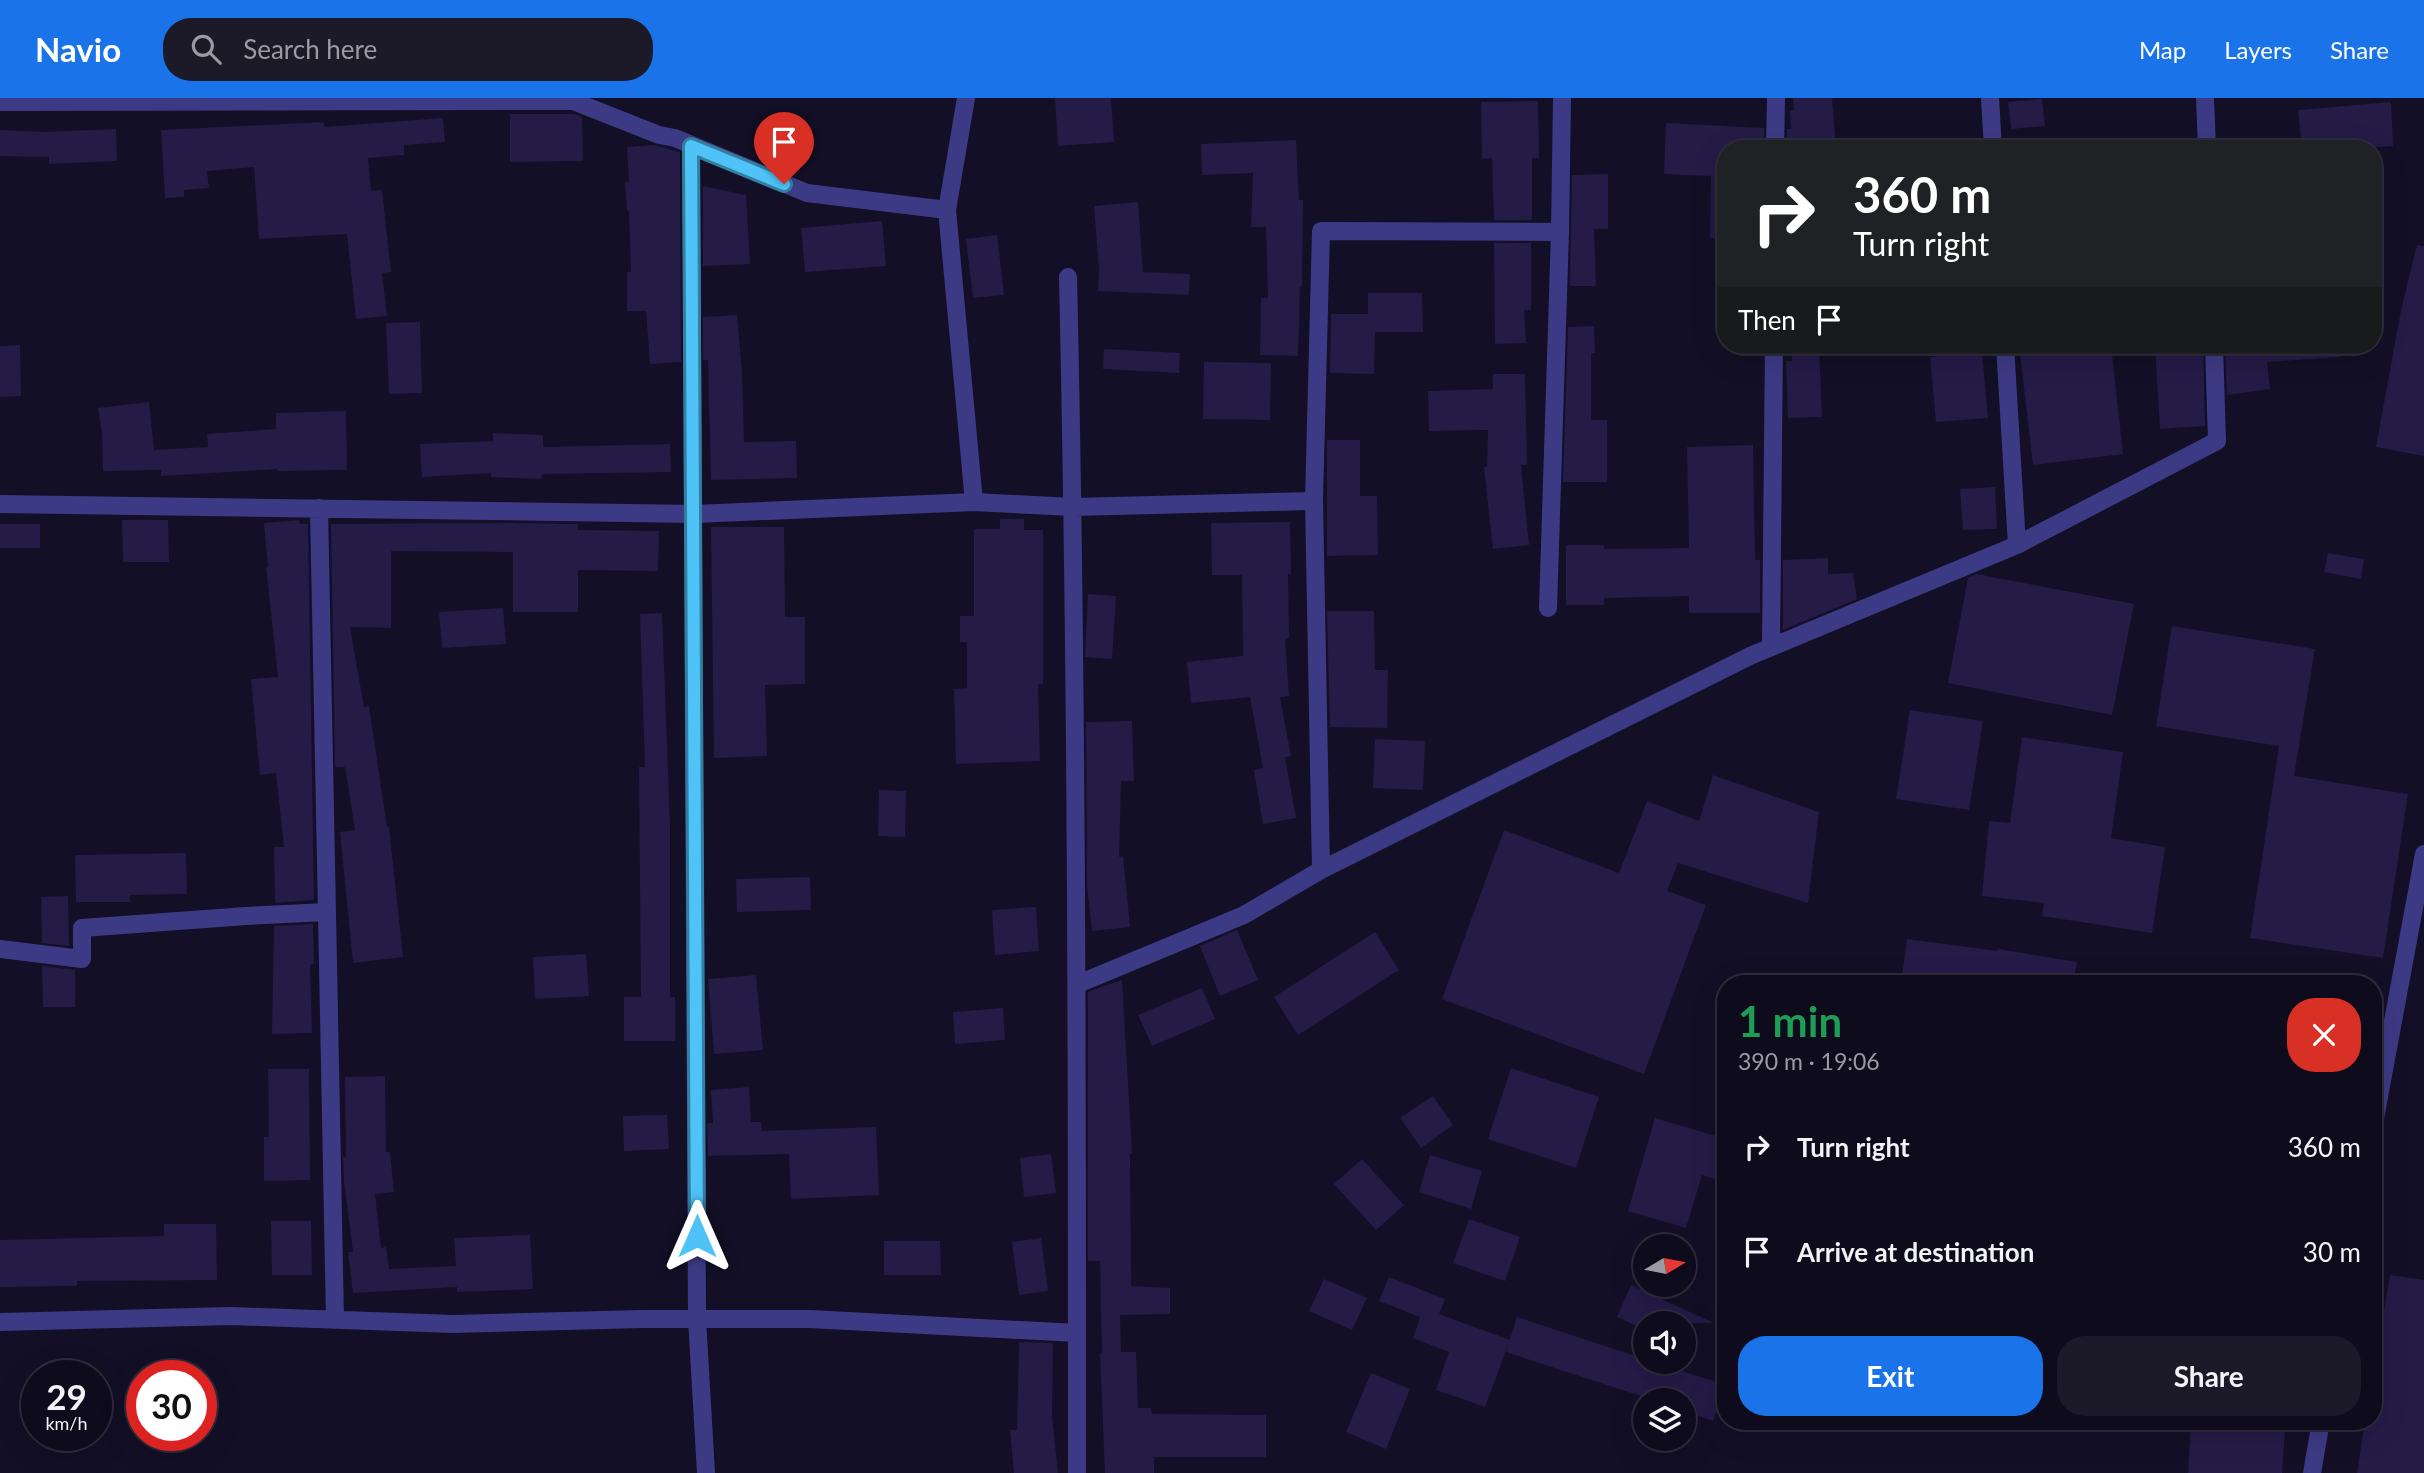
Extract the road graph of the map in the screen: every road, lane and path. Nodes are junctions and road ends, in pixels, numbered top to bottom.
1 (966, 98) edge
2 (1562, 98) edge
3 (1776, 98) edge
4 (1990, 98) edge
5 (2206, 98) edge
6 (0, 102) edge
7 (1775, 140) edge
8 (1992, 140) edge
9 (2207, 140) edge
10 (691, 146) junction
11 (947, 210) junction
12 (1560, 232) junction
13 (1068, 277) dead end
14 (1773, 354) edge
15 (2006, 354) edge
16 (2214, 354) edge
17 (1314, 501) junction
18 (974, 502) junction
19 (0, 504) edge
20 (1073, 507) junction
21 (319, 508) junction
22 (695, 514) junction
23 (2017, 545) junction
24 (1548, 608) dead end
25 (1771, 647) junction
26 (2424, 854) edge
27 (1321, 870) junction
28 (327, 912) junction
29 (0, 949) edge
30 (1078, 984) junction
31 (2382, 1080) edge
32 (697, 1319) junction
33 (335, 1320) junction
34 (0, 1322) edge
35 (1077, 1333) junction
36 (2319, 1430) edge
37 (706, 1473) edge
38 (1077, 1473) edge
39 (2312, 1473) edge

1 - 11 street
2 - 12 street
3 - 7 street
4 - 8 street
5 - 9 street
6 - 10 street
10 - 11 street
10 - 22 street
11 - 18 street
12 - 17 street
12 - 24 street
13 - 20 street
14 - 25 street
15 - 23 street
16 - 23 street
17 - 20 street
17 - 27 street
18 - 20 street
18 - 22 street
19 - 21 street
20 - 30 street
21 - 22 street
21 - 28 street
22 - 32 street
23 - 25 street
25 - 27 street
26 - 31 street
27 - 30 street
28 - 29 street
28 - 33 street
30 - 35 street
32 - 33 street
32 - 35 street
32 - 37 street
33 - 34 street
35 - 38 street
36 - 39 street

